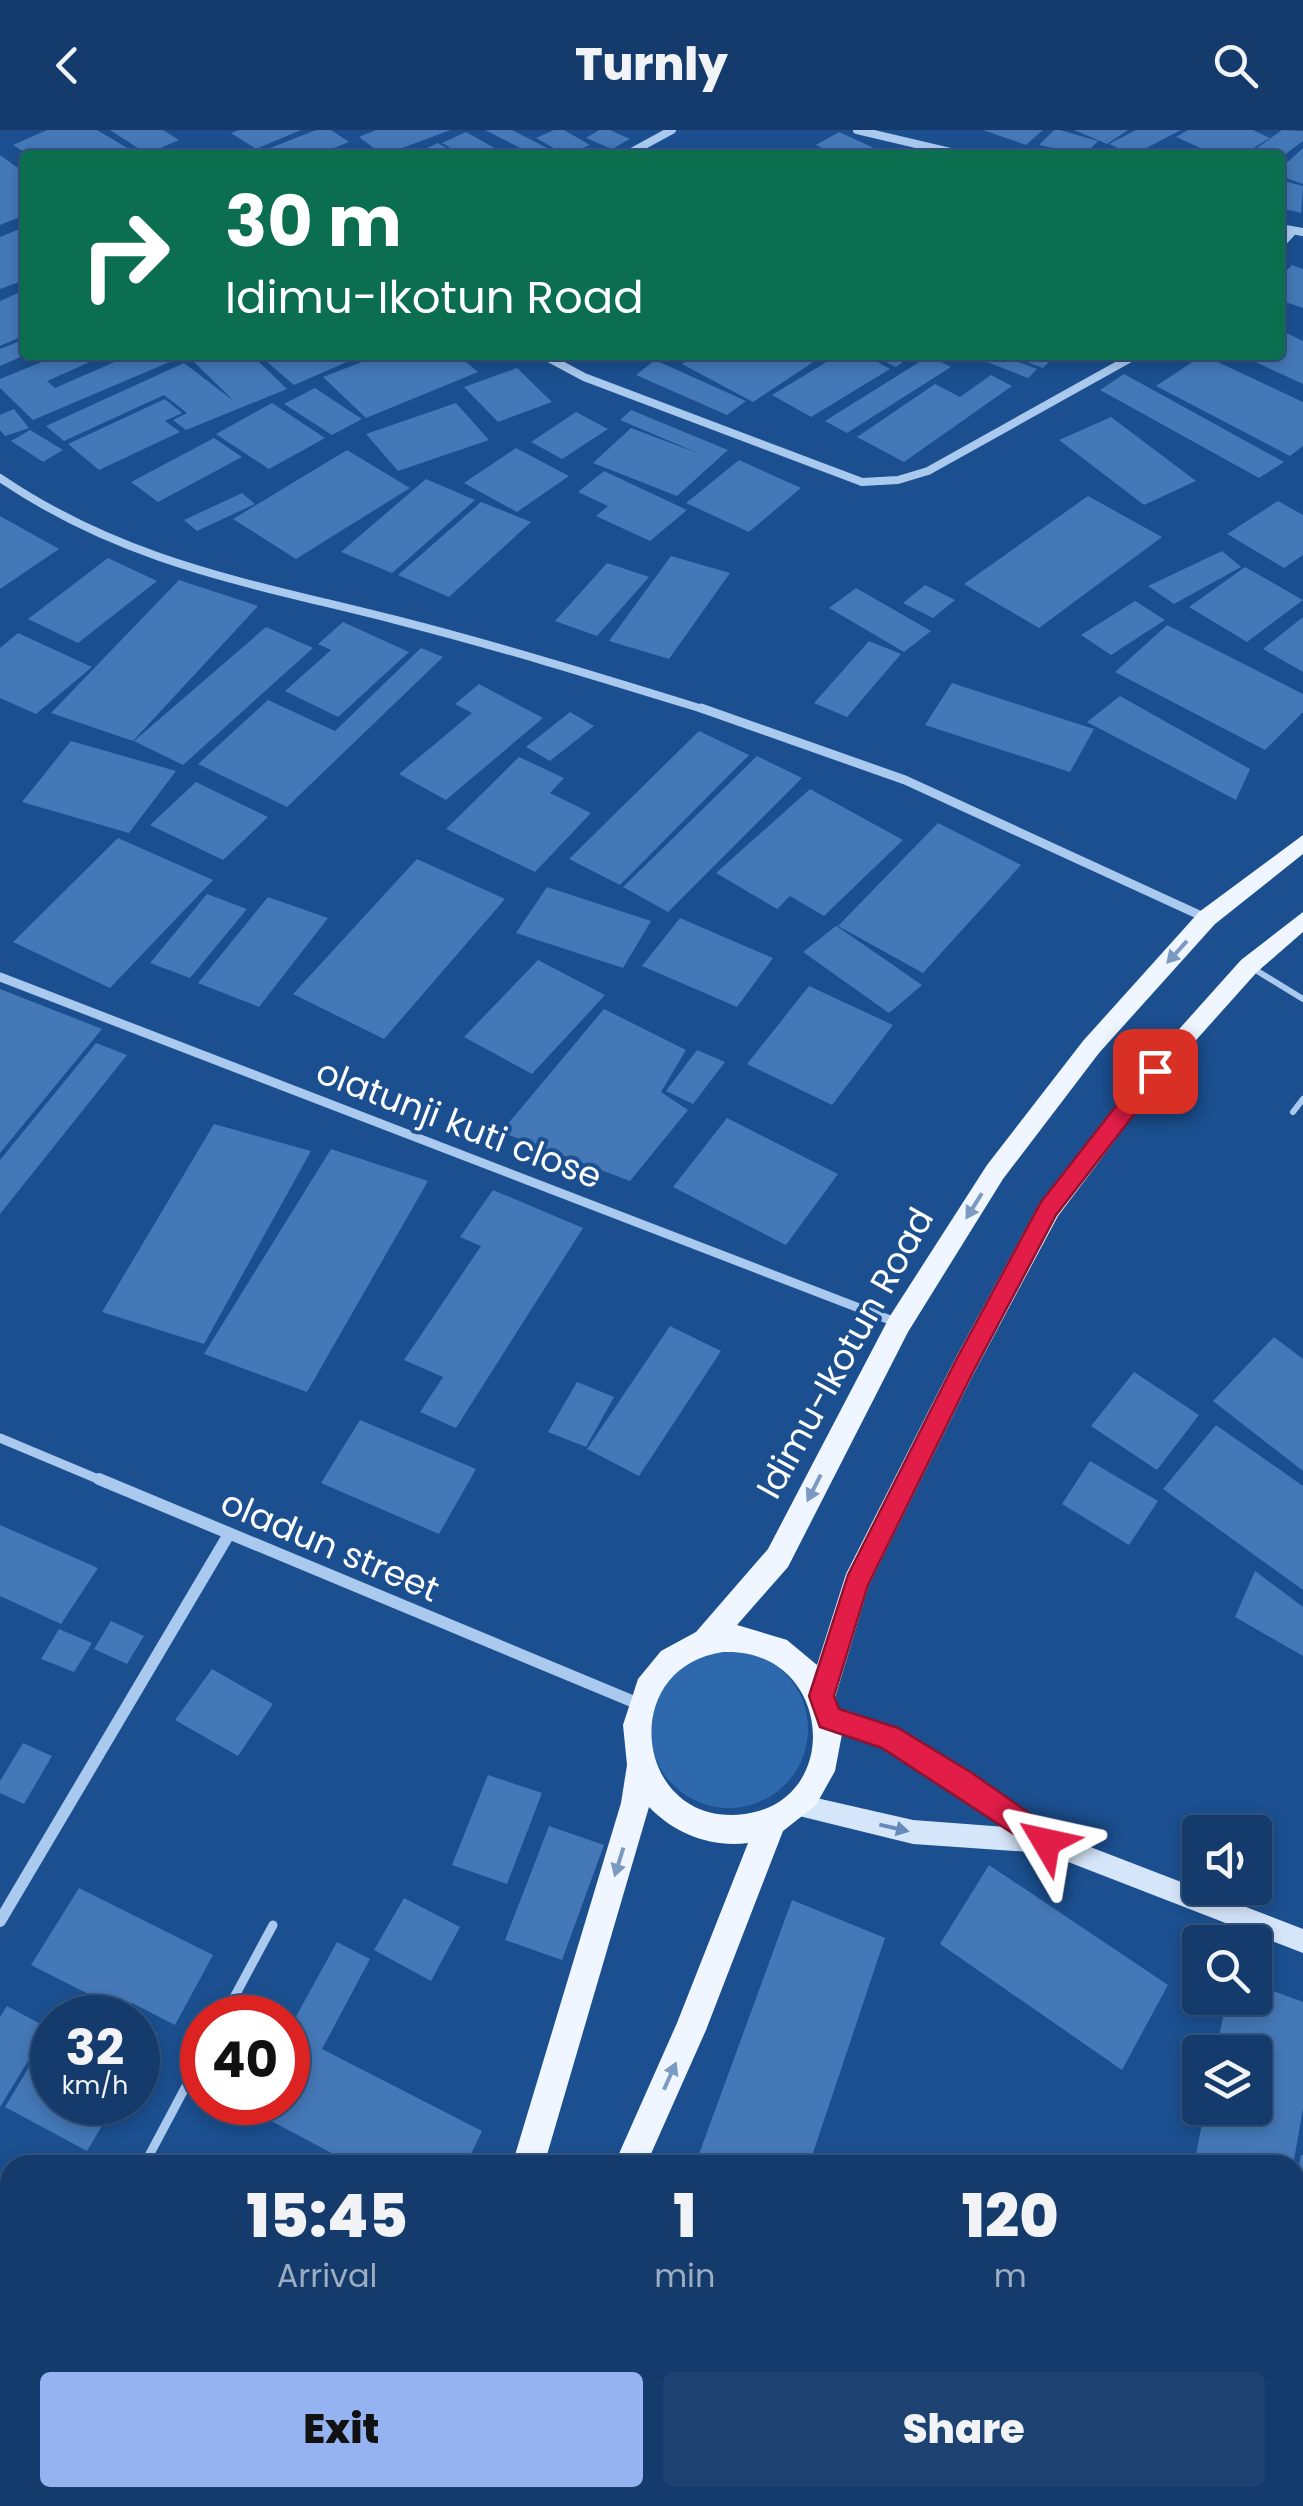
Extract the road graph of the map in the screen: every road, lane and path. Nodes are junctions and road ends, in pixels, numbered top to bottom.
1 (672, 130) edge
2 (857, 130) edge
3 (635, 150) edge
4 (942, 150) edge
5 (1285, 229) edge
6 (1293, 230) junction
7 (1303, 232) edge
8 (1285, 240) edge
9 (553, 360) edge
10 (1127, 360) edge
11 (0, 478) edge
12 (1303, 843) edge
13 (1207, 918) junction
14 (1303, 920) edge
15 (1249, 966) junction
16 (0, 977) edge
17 (1303, 999) edge
18 (1303, 1100) edge
19 (1293, 1112) dead end
20 (899, 1324) junction
21 (0, 1438) edge
22 (229, 1534) junction
23 (705, 1642) junction
24 (639, 1704) junction
25 (825, 1708) junction
26 (641, 1767) junction
27 (799, 1806) junction
28 (771, 1823) junction
29 (1046, 1842) junction
30 (0, 1921) edge
31 (273, 1926) dead end
32 (1303, 1941) edge
33 (236, 1995) edge
34 (180, 2097) edge
35 (149, 2155) edge
36 (531, 2155) edge
37 (634, 2155) edge

1 - 3 street
2 - 4 street
5 - 6 street
6 - 7 street
6 - 8 street
9 - 10 street
11 - 13 street
12 - 13 main road, Idimu-Ikotun Road
13 -> 20 main road, Idimu-Ikotun Road
14 - 15 main road
15 - 17 lane
15 - 25 main road
16 - 20 street, olatunji kuti close
18 - 19 lane
20 -> 23 main road, Idimu-Ikotun Road
21 - 22 street, oladun street
22 - 24 street, oladun street
22 - 30 street
23 - 24 main road
23 - 25 main road
24 - 26 main road
25 - 27 main road
25 - 29 street
26 - 28 main road
26 -> 36 main road
27 - 28 main road
27 -> 29 street
37 -> 28 main road
29 - 32 street
31 - 33 lane
34 - 35 lane

